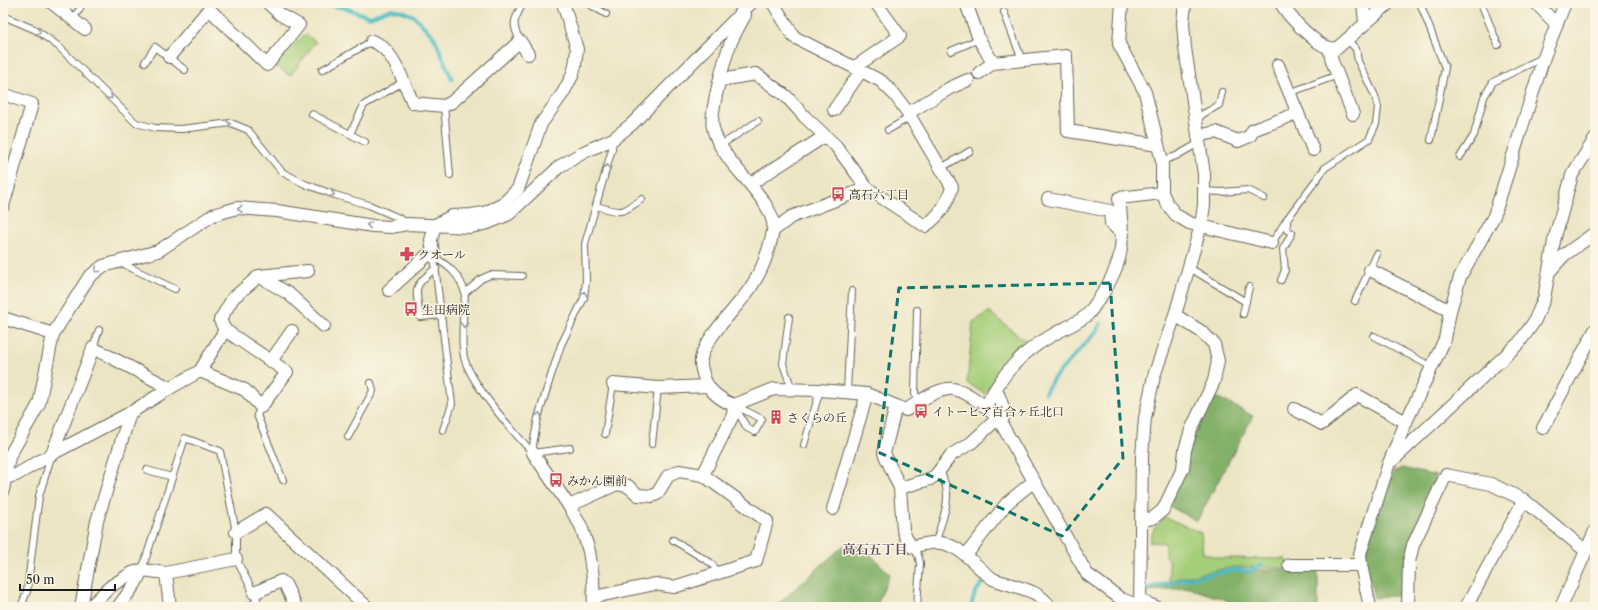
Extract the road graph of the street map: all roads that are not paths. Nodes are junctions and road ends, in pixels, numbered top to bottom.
1 (52, 3) edge
2 (268, 3) edge
3 (523, 3) edge
4 (563, 3) edge
5 (587, 3) edge
6 (751, 3) edge
7 (773, 3) edge
8 (876, 3) edge
9 (966, 3) edge
10 (1122, 3) edge
11 (1185, 3) edge
12 (1281, 3) edge
13 (1363, 3) edge
14 (1389, 3) edge
15 (1420, 3) edge
16 (1481, 3) edge
17 (1536, 3) edge
18 (1565, 3) edge
19 (80, 9) dead end
20 (1004, 12) dead end
21 (606, 14) dead end
22 (3, 16) edge
23 (72, 19) junction
24 (1365, 23) junction
25 (1556, 24) junction
26 (85, 29) dead end
27 (979, 39) junction
28 (1347, 39) junction
29 (372, 41) joint
30 (520, 41) junction
31 (1498, 45) dead end
32 (1330, 48) junction
33 (952, 51) dead end
34 (528, 54) dead end
35 (169, 57) junction
36 (1544, 57) junction
37 (1022, 60) junction
38 (145, 62) dead end
39 (993, 63) junction
40 (1278, 65) dead end
41 (858, 69) junction
42 (185, 70) dead end
43 (322, 70) dead end
44 (979, 73) dead end
45 (1338, 75) junction
46 (720, 80) junction
47 (968, 80) dead end
48 (404, 82) junction
49 (1222, 92) dead end
50 (1289, 93) junction
51 (3, 94) edge
52 (444, 106) junction
53 (834, 110) dead end
54 (1298, 113) junction
55 (312, 114) dead end
56 (1353, 114) dead end
57 (909, 115) junction
58 (758, 121) dead end
59 (1196, 121) junction
60 (888, 130) dead end
61 (350, 134) junction
62 (825, 136) junction
63 (612, 139) junction
64 (1595, 139) edge
65 (1199, 140) junction
66 (1431, 140) dead end
67 (365, 142) dead end
68 (721, 145) junction
69 (1158, 145) junction
70 (1312, 150) dead end
71 (970, 151) dead end
72 (1460, 157) dead end
73 (1162, 161) junction
74 (941, 168) junction
75 (450, 175) dead end
76 (750, 184) junction
77 (867, 188) junction
78 (1204, 191) junction
79 (1162, 193) junction
80 (642, 198) dead end
81 (1264, 198) dead end
82 (1048, 199) dead end
83 (3, 206) edge
84 (596, 206) junction
85 (1287, 219) junction
86 (407, 224) junction
87 (435, 225) junction
88 (1201, 225) junction
89 (774, 230) junction
90 (1595, 233) edge
91 (1123, 235) junction
92 (1272, 242) joint
93 (1377, 254) dead end
94 (434, 258) junction
95 (121, 260) junction
96 (1188, 267) junction
97 (1370, 270) junction
98 (308, 271) dead end
99 (1549, 272) junction
100 (259, 276) junction
101 (522, 276) dead end
102 (1281, 280) dead end
103 (1250, 287) dead end
104 (175, 290) dead end
105 (389, 290) dead end
106 (852, 291) dead end
107 (465, 292) junction
108 (1355, 301) dead end
109 (1246, 302) junction
110 (917, 310) dead end
111 (1450, 311) junction
112 (1242, 314) dead end
113 (441, 315) junction
114 (1175, 315) junction
115 (789, 317) dead end
116 (3, 318) edge
117 (324, 326) dead end
118 (99, 330) dead end
119 (225, 330) junction
120 (1595, 330) edge
121 (292, 331) dead end
122 (53, 334) junction
123 (1374, 336) dead end
124 (93, 348) junction
125 (271, 361) junction
126 (1432, 367) junction
127 (200, 371) junction
128 (372, 383) dead end
129 (613, 384) joint
130 (707, 386) junction
131 (170, 388) junction
132 (658, 388) junction
133 (792, 389) junction
134 (820, 390) junction
135 (995, 390) junction
136 (847, 391) junction
137 (867, 394) junction
138 (920, 401) junction
139 (734, 405) junction
140 (896, 406) junction
141 (986, 406) junction
142 (261, 407) junction
143 (1294, 409) dead end
144 (130, 413) junction
145 (1000, 421) junction
146 (1406, 422) junction
147 (1542, 428) dead end
148 (443, 430) dead end
149 (605, 434) dead end
150 (348, 437) dead end
151 (652, 444) dead end
152 (804, 445) dead end
153 (570, 448) dead end
154 (533, 453) junction
155 (52, 454) junction
156 (6, 456) edge
157 (1389, 463) junction
158 (147, 470) dead end
159 (941, 470) junction
160 (703, 475) junction
161 (172, 477) junction
162 (283, 480) dead end
163 (1034, 481) junction
164 (4, 484) edge
165 (900, 488) junction
166 (1524, 500) junction
167 (569, 506) junction
168 (833, 509) dead end
169 (1142, 520) junction
170 (1595, 531) edge
171 (236, 532) junction
172 (673, 540) dead end
173 (936, 543) junction
174 (912, 546) junction
175 (1586, 551) junction
176 (966, 555) junction
177 (236, 559) junction
178 (1361, 564) junction
179 (1289, 565) dead end
180 (142, 570) junction
181 (718, 572) junction
182 (166, 573) junction
183 (254, 593) junction
184 (594, 602) edge
185 (1140, 603) edge
186 (21, 607) edge
187 (81, 607) edge
188 (90, 607) edge
189 (118, 607) edge
190 (170, 607) edge
191 (246, 607) edge
192 (296, 607) edge
193 (367, 607) edge
194 (917, 607) edge
195 (1050, 607) edge
196 (1163, 607) edge
197 (1370, 607) edge
198 (1408, 607) edge
199 (1466, 607) edge
200 (1561, 607) edge

1 - 23 street
2 - 35 street
3 - 30 lane
4 - 87 street
5 - 21 lane
6 - 46 street
6 - 63 street
7 - 41 street
8 - 41 street
9 - 27 street
10 - 69 street
11 - 59 street
12 - 32 street
13 - 24 street
14 - 24 street
15 - 66 lane
16 - 31 lane
17 - 25 street
18 - 25 street
19 - 23 lane
20 - 37 lane
22 -> 86 lane
23 - 26 street
24 - 28 street
25 - 36 street
27 - 33 lane
27 - 39 street
28 - 32 street
28 - 85 lane
29 - 43 lane
29 - 48 street
30 - 34 street
30 - 52 street
32 - 45 street
35 - 38 lane
35 - 42 lane
36 - 72 lane
36 - 111 street
37 - 39 street
37 - 69 street
39 - 44 street
40 - 50 street
41 - 53 street
41 - 57 street
45 - 50 lane
45 - 56 street
46 - 62 street
46 - 68 street
47 - 57 street
48 - 52 street
48 - 61 lane
49 - 59 lane
50 - 54 street
51 - 83 street
52 - 75 lane
54 - 65 street
54 - 70 street
55 - 61 lane
57 - 60 lane
57 - 74 street
58 - 68 lane
59 - 65 street
61 - 67 lane
62 - 76 street
62 - 77 street
84 -> 63 lane
63 - 87 street
64 - 99 street
65 - 73 lane
65 - 78 street
68 - 76 street
69 - 73 street
71 - 74 lane
73 - 79 street
74 - 77 street
76 - 89 street
77 - 89 street
78 - 81 lane
78 - 88 street
79 - 88 street
79 - 91 street
80 - 84 lane
82 - 91 street
154 -> 84 lane
85 - 92 lane
85 - 102 lane
86 - 87 street
86 -> 95 street
87 - 94 street
88 - 92 street
88 - 96 street
89 - 130 street
90 - 99 street
91 - 135 street
93 - 97 lane
94 - 105 street
94 - 107 lane
94 - 113 lane
94 - 113 lane
95 - 104 lane
95 -> 122 street
96 - 109 lane
96 - 114 street
97 - 108 lane
97 - 111 street
98 - 100 street
99 - 157 street
100 - 117 street
100 - 119 street
101 - 107 lane
103 - 109 lane
106 - 136 lane
107 -> 154 lane
109 - 112 lane
110 - 138 lane
111 - 126 street
113 - 148 lane
114 - 169 street
114 - 169 street
115 - 133 lane
116 - 122 street
118 - 124 lane
119 - 125 street
119 - 127 street
120 - 147 street
121 - 125 street
122 - 156 street
123 - 126 lane
124 - 131 street
124 - 155 street
125 - 142 street
126 - 146 street
127 - 131 street
127 - 142 street
128 - 150 lane
129 - 132 street
129 - 149 lane
130 - 132 street
130 - 139 street
131 - 144 street
132 - 151 lane
133 - 134 street
133 - 139 street
134 - 136 street
134 - 152 lane
135 - 141 street
135 - 145 street
136 - 137 street
137 - 140 street
137 - 168 street
138 - 140 street
138 - 141 street
139 - 139 lane
139 - 160 street
140 - 165 street
141 - 145 street
142 - 162 lane
143 - 146 street
144 - 155 street
144 - 187 street
145 - 159 street
145 - 163 street
146 - 157 street
153 - 154 lane
154 - 167 street
155 - 164 street
155 - 186 lane
156 - 164 street
157 - 178 street
158 - 161 lane
159 - 165 street
159 - 173 lane
160 - 167 street
160 - 181 street
161 - 171 lane
161 - 180 lane
163 - 176 street
163 - 185 street
165 - 174 street
166 - 175 street
166 - 198 street
166 - 199 street
167 - 184 street
169 - 185 street
170 - 175 street
171 - 177 lane
171 - 193 street
172 - 181 lane
173 - 174 street
173 - 176 street
174 - 194 lane
175 - 200 street
176 - 195 street
177 - 182 street
177 - 183 lane
178 - 179 street
178 - 197 street
180 - 182 street
180 - 188 street
180 - 189 street
181 - 184 street
182 - 190 street
183 - 191 lane
183 - 192 street
185 - 196 lane

